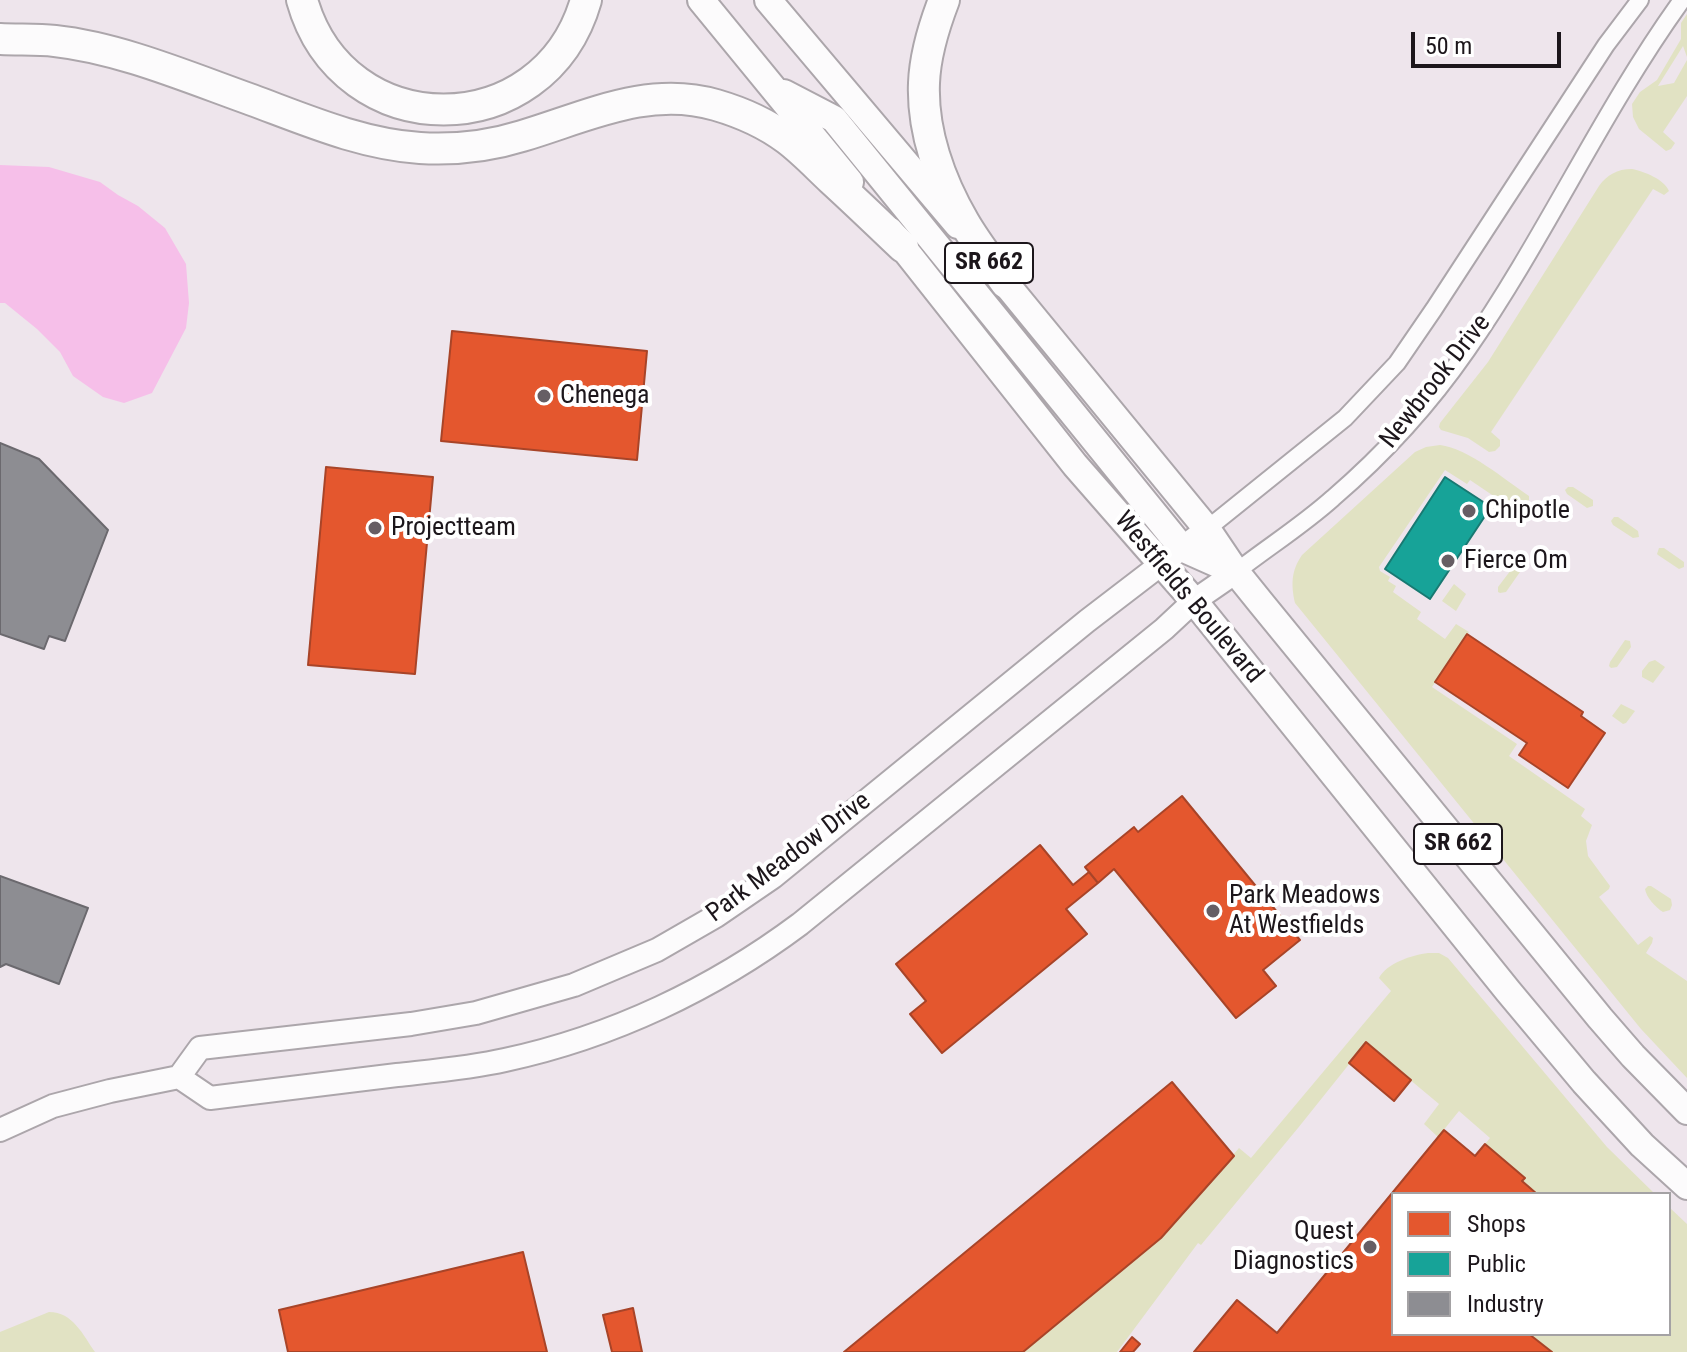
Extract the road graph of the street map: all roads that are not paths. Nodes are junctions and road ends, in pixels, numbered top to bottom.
1 (302, 0) edge
2 (586, 0) edge
3 (701, 0) edge
4 (768, 0) edge
5 (944, 0) edge
6 (1640, 0) edge
7 (1682, 0) edge
8 (0, 39) edge
9 (772, 86) junction
10 (903, 247) junction
11 (1006, 283) junction
12 (1207, 529) junction
13 (1172, 556) junction
14 (1236, 572) junction
15 (1194, 601) junction
16 (1097, 683) joint
17 (179, 1077) junction
18 (1687, 1111) edge
19 (0, 1130) edge
20 (1664, 1167) junction
21 (1687, 1186) edge
22 (1687, 1198) edge

1 - 2 highway
3 - 9 main road, Westfields Boulevard / SR 662
4 - 11 main road, Westfields Boulevard / SR 662
5 - 11 highway
6 - 12 street, Newbrook Drive
7 - 14 street, Newbrook Drive
8 - 10 highway
9 - 10 main road, Westfields Boulevard / SR 662
9 - 13 main road
10 - 13 main road, Westfields Boulevard / SR 662
11 - 12 main road, Westfields Boulevard / SR 662
12 - 13 street, Newbrook Drive
12 - 14 main road, Westfields Boulevard / SR 662
13 - 14 main road
13 - 15 main road, Westfields Boulevard / SR 662
13 - 17 street, Park Meadow Drive
14 - 15 street, Newbrook Drive
14 - 18 main road, Westfields Boulevard / SR 662
15 - 16 street, Newbrook Drive
15 - 20 main road, Westfields Boulevard / SR 662
16 - 17 street, Park Meadow Drive
17 - 19 street
20 - 21 main road, Westfields Boulevard / SR 662
20 - 22 main road

